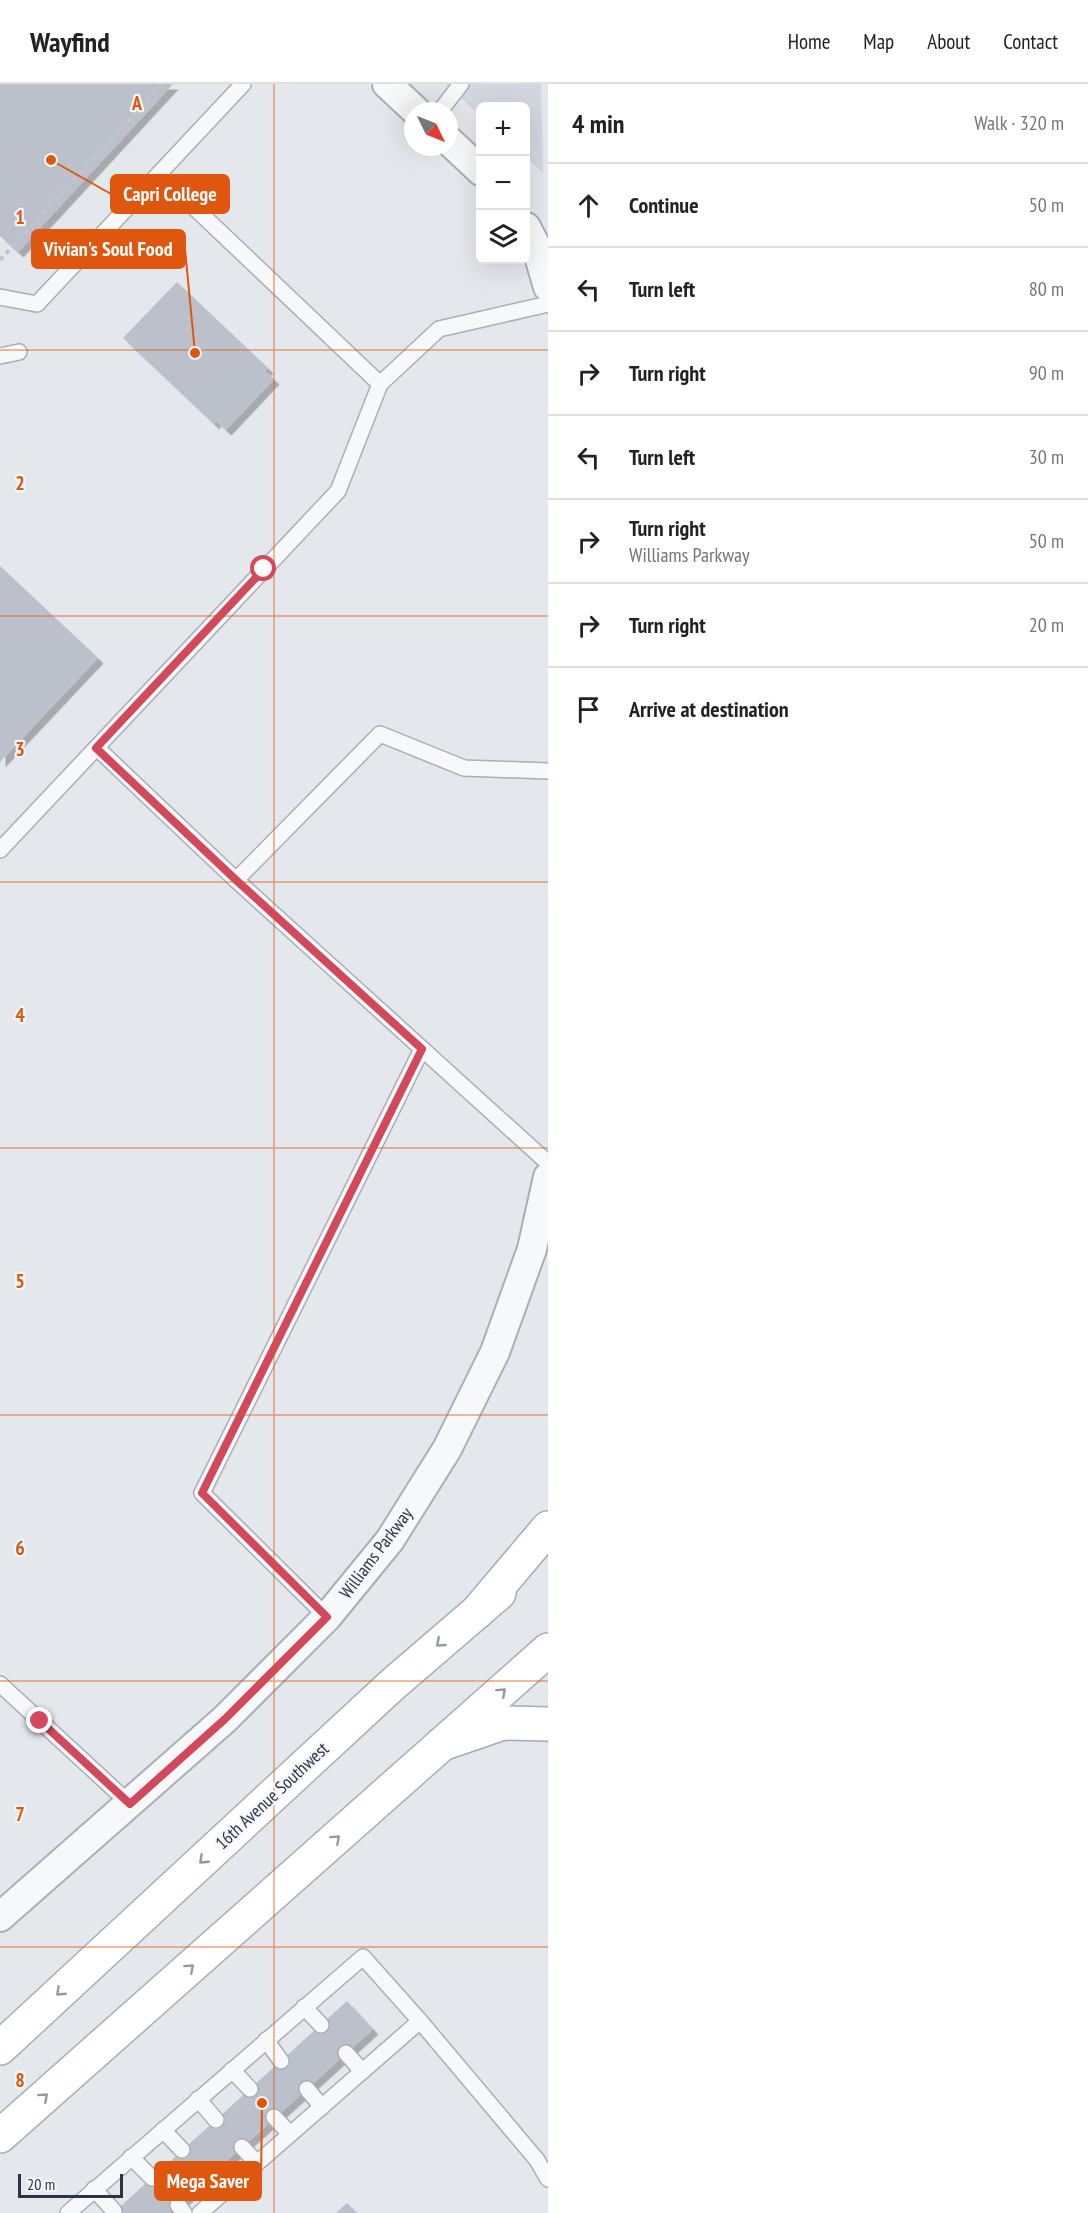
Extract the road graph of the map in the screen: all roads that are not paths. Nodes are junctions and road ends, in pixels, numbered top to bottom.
1 (243, 84) edge
2 (387, 84) edge
3 (461, 84) edge
4 (406, 102) edge
5 (447, 102) edge
6 (458, 150) edge
7 (476, 167) edge
8 (159, 174) junction
9 (530, 236) edge
10 (548, 288) edge
11 (0, 297) edge
12 (548, 304) edge
13 (20, 352) dead end
14 (0, 356) edge
15 (380, 384) junction
16 (96, 748) junction
17 (548, 771) edge
18 (0, 850) edge
19 (236, 880) junction
20 (422, 1049) junction
21 (548, 1163) edge
22 (548, 1177) edge
23 (548, 1528) edge
24 (548, 1550) edge
25 (477, 1612) junction
26 (327, 1617) junction
27 (548, 1650) edge
28 (0, 1684) edge
29 (548, 1724) edge
30 (442, 1744) junction
31 (130, 1804) junction
32 (0, 1917) edge
33 (304, 2007) junction
34 (420, 2021) junction
35 (321, 2025) dead end
36 (266, 2040) junction
37 (0, 2048) edge
38 (346, 2053) dead end
39 (281, 2061) dead end
40 (232, 2070) junction
41 (362, 2071) junction
42 (250, 2089) dead end
43 (307, 2089) dead end
44 (198, 2099) junction
45 (322, 2107) junction
46 (274, 2118) dead end
47 (216, 2120) dead end
48 (163, 2130) junction
49 (290, 2134) junction
50 (0, 2136) edge
51 (242, 2147) dead end
52 (182, 2151) dead end
53 (131, 2157) junction
54 (257, 2163) junction
55 (152, 2178) dead end
56 (207, 2178) dead end
57 (548, 2179) edge
58 (94, 2189) junction
59 (223, 2193) junction
60 (114, 2211) dead end
61 (68, 2213) edge
62 (200, 2213) edge

1 - 8 lane
2 - 4 street
3 - 5 lane
6 - 7 street
8 - 11 lane
8 - 15 lane
9 - 10 street
12 - 15 lane
13 - 14 lane
15 - 16 lane
16 - 18 lane
16 - 19 lane
17 - 19 lane
19 - 20 lane
20 - 21 lane
20 - 26 lane
22 - 26 street, Williams Parkway
23 - 25 main road
24 - 25 main road, 16th Avenue Southwest
25 -> 37 main road, 16th Avenue Southwest
26 - 31 street, Williams Parkway
30 -> 27 main road
28 - 31 lane
29 - 30 main road
50 -> 30 main road
31 - 32 street, Williams Parkway
33 - 34 lane
33 - 35 lane
33 - 36 lane
34 - 41 lane
34 - 57 lane
36 - 39 lane
36 - 40 lane
38 - 41 lane
40 - 42 lane
40 - 44 lane
41 - 45 lane
43 - 45 lane
44 - 47 lane
44 - 48 lane
45 - 49 lane
46 - 49 lane
48 - 52 lane
48 - 53 lane
49 - 54 lane
51 - 54 lane
53 - 55 lane
53 - 58 lane
54 - 59 lane
56 - 59 lane
58 - 60 lane
58 - 61 lane
59 - 62 lane

